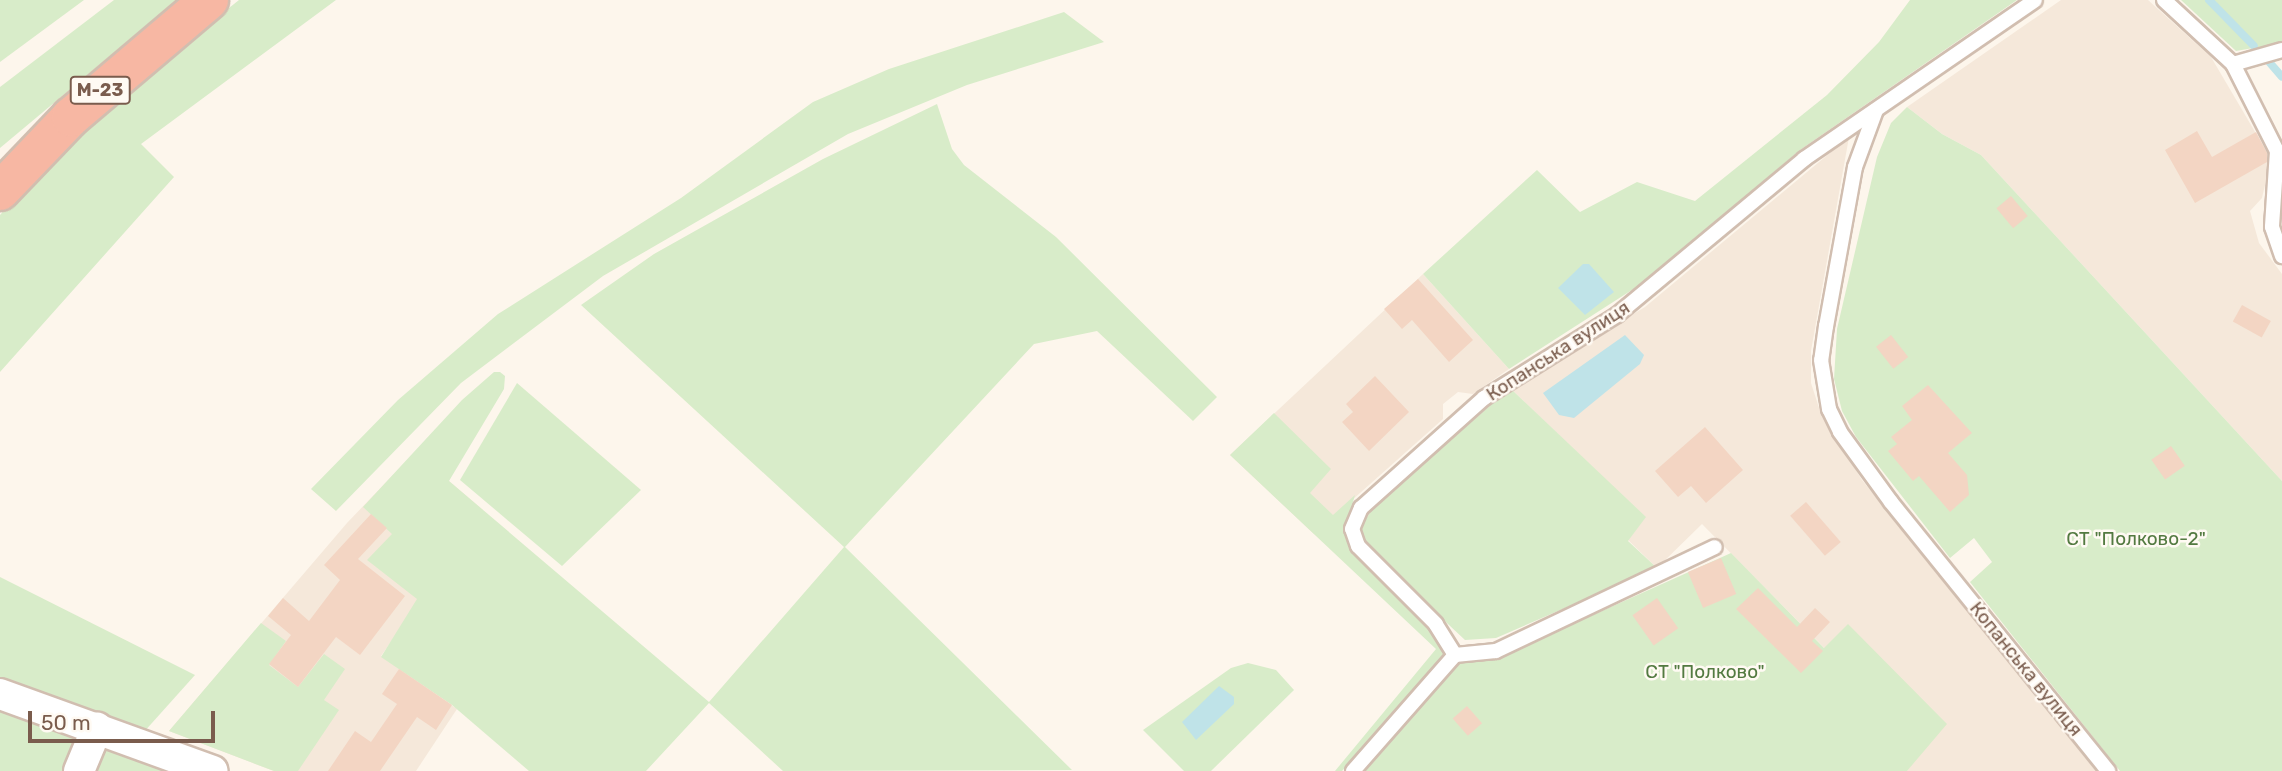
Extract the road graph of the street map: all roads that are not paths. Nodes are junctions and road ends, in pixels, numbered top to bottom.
1 (209, 0) edge
2 (2035, 0) edge
3 (2164, 0) edge
4 (2282, 50) edge
5 (2233, 64) junction
6 (1877, 109) junction
7 (0, 191) edge
8 (2282, 256) edge
9 (1715, 547) dead end
10 (1455, 655) junction
11 (0, 694) edge
12 (97, 728) junction
13 (79, 771) edge
14 (213, 771) edge
15 (1353, 771) edge
16 (2108, 771) edge

1 - 7 highway, М-23
2 - 6 lane, Копанська вулиця
3 - 5 lane
4 - 5 lane
5 - 8 lane
6 - 10 lane, Копанська вулиця
6 - 16 lane, Копанська вулиця
9 - 10 lane
10 - 15 lane
11 - 12 street
12 - 13 street
12 - 14 street

